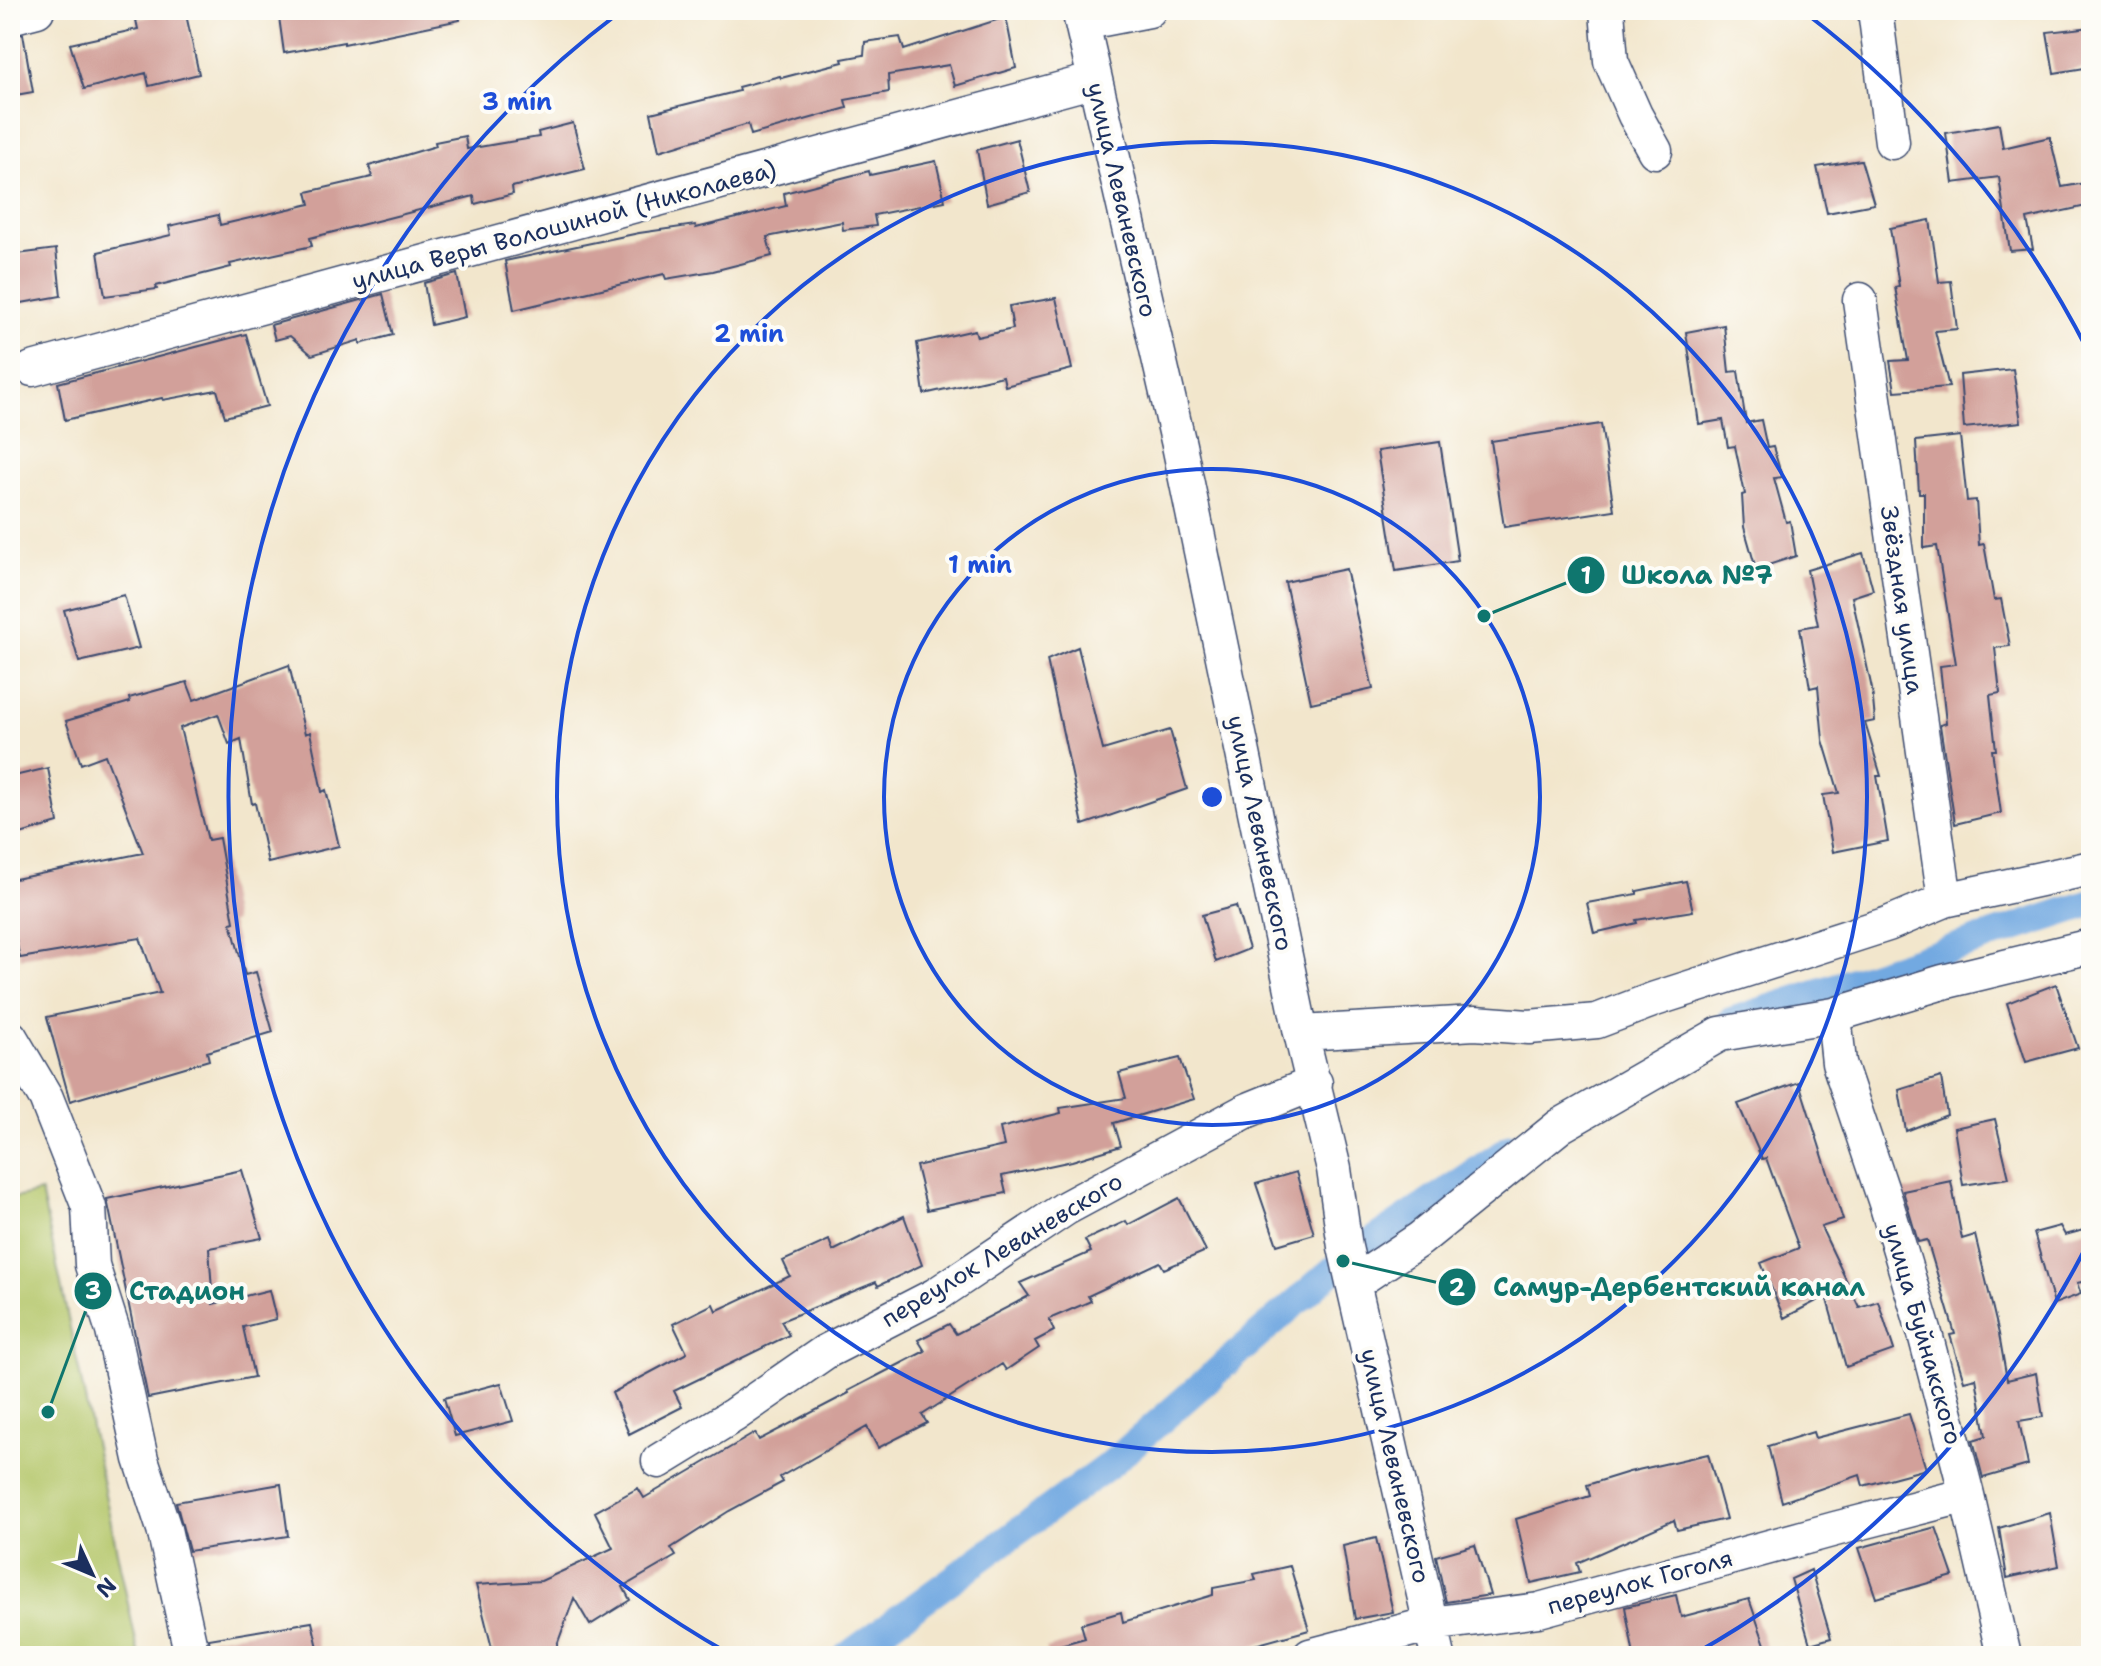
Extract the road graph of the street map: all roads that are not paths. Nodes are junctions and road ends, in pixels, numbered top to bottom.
1 (37, 10) edge
2 (1149, 10) edge
3 (1607, 10) edge
4 (1875, 10) edge
5 (10, 17) edge
6 (1080, 17) edge
7 (1095, 80) junction
8 (1892, 142) dead end
9 (1655, 151) dead end
10 (1860, 300) dead end
11 (32, 369) dead end
12 (2091, 868) edge
13 (1945, 900) junction
14 (2091, 946) edge
15 (1834, 1015) junction
16 (1301, 1033) junction
17 (10, 1037) edge
18 (1315, 1083) junction
19 (1350, 1266) junction
20 (659, 1461) dead end
21 (1967, 1495) junction
22 (1435, 1640) edge
23 (192, 1656) edge
24 (1310, 1656) edge
25 (2004, 1656) edge

1 - 5 street
2 - 6 street
3 - 9 street
4 - 8 street
6 - 7 street, улица Леваневского
7 - 11 street, улица Веры Волошиной (Николаева)
7 - 16 street, улица Леваневского
10 - 13 street, Звёздная улица
12 - 13 street
13 - 16 street
14 - 15 street
15 - 19 street
15 - 21 street, улица Буйнакского
16 - 18 street, улица Леваневского
17 - 23 street
18 - 19 street, улица Леваневского
18 - 20 street, переулок Леваневского
19 - 22 street, улица Леваневского
21 - 22 street, переулок Гоголя
21 - 25 street, улица Буйнакского
22 - 24 street, переулок Гоголя

